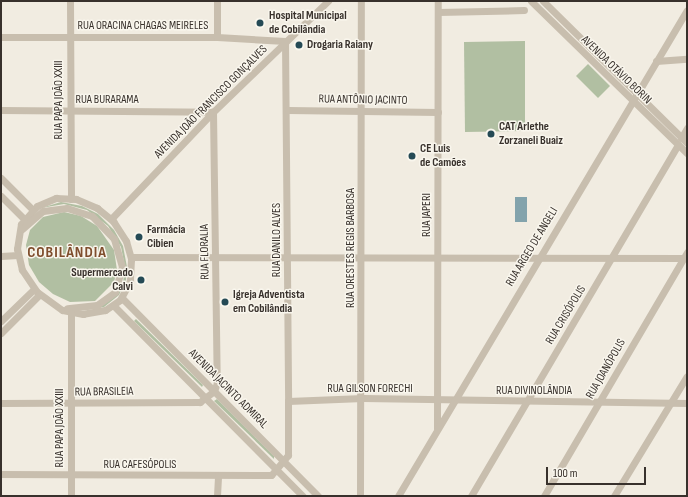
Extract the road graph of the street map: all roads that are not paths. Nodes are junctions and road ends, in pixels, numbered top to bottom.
1 (70, 1) edge
2 (217, 1) edge
3 (328, 1) edge
4 (362, 1) edge
5 (438, 1) edge
6 (531, 1) edge
7 (543, 1) edge
8 (524, 10) dead end
9 (687, 10) edge
10 (438, 12) junction
11 (1, 37) edge
12 (70, 37) junction
13 (217, 37) junction
14 (580, 38) junction
15 (285, 41) junction
16 (574, 44) junction
17 (687, 59) edge
18 (656, 61) junction
19 (637, 94) junction
20 (632, 101) junction
21 (1, 110) edge
22 (288, 110) junction
23 (70, 111) junction
24 (213, 112) junction
25 (362, 112) junction
26 (438, 112) junction
27 (687, 128) edge
28 (680, 141) junction
29 (687, 143) edge
30 (687, 153) edge
31 (1, 178) edge
32 (1, 196) edge
33 (71, 198) junction
34 (32, 209) junction
35 (24, 219) junction
36 (111, 219) junction
37 (17, 236) junction
38 (18, 255) junction
39 (1, 256) edge
40 (362, 256) junction
41 (438, 256) junction
42 (539, 256) junction
43 (614, 256) junction
44 (686, 256) edge
45 (131, 257) junction
46 (216, 257) junction
47 (288, 257) junction
48 (34, 289) junction
49 (39, 295) junction
50 (122, 298) junction
51 (55, 306) junction
52 (114, 306) junction
53 (71, 313) junction
54 (1, 321) edge
55 (1, 333) edge
56 (687, 376) edge
57 (214, 391) junction
58 (363, 398) junction
59 (206, 399) junction
60 (452, 400) junction
61 (288, 401) junction
62 (437, 401) junction
63 (599, 402) junction
64 (1, 403) edge
65 (526, 403) junction
66 (670, 403) junction
67 (687, 403) edge
68 (71, 404) junction
69 (437, 430) junction
70 (285, 462) junction
71 (277, 471) junction
72 (1, 474) edge
73 (218, 475) junction
74 (71, 476) junction
75 (71, 496) edge
76 (217, 496) edge
77 (302, 496) edge
78 (318, 496) edge
79 (360, 496) edge
80 (398, 496) edge
81 (471, 496) edge
82 (544, 496) edge
83 (614, 496) edge

1 - 12 street, RUA PAPA JOÃO XXIII
2 - 13 street
3 - 15 street, AVENIDA JOÃO FRANCISCO GONÇALVES
4 - 25 street, RUA ORESTES REGIS BARBOSA
5 - 10 street, RUA JAPERI
6 - 16 street, AVENIDA OTÁVIO BORIN
7 - 14 street, AVENIDA OTÁVIO BORIN
8 - 10 street
9 - 18 street, RUA ARGEO DE ANGELI
10 - 26 street, RUA JAPERI
11 - 12 street, RUA ORACINA CHAGAS MEIRELES
12 - 13 street, RUA ORACINA CHAGAS MEIRELES
12 - 23 street, RUA PAPA JOÃO XXIII
13 - 15 street, RUA ORACINA CHAGAS MEIRELES
14 - 16 street
14 - 19 street, AVENIDA OTÁVIO BORIN
15 - 22 street, RUA DANILO ALVES
15 - 24 street, AVENIDA JOÃO FRANCISCO GONÇALVES
16 - 20 street, AVENIDA OTÁVIO BORIN
17 - 18 street
18 - 19 street, RUA ARGEO DE ANGELI
19 - 20 street, RUA ARGEO DE ANGELI
19 - 28 street, AVENIDA OTÁVIO BORIN
20 - 28 street, AVENIDA OTÁVIO BORIN
20 - 42 street, RUA ARGEO DE ANGELI
21 - 23 street, RUA BURARAMA
22 - 25 street, RUA ANTÔNIO JACINTO
22 - 47 street, RUA DANILO ALVES
23 - 24 street, RUA BURARAMA
23 - 33 street, RUA PAPA JOÃO XXIII
24 - 36 street, AVENIDA JOÃO FRANCISCO GONÇALVES
24 - 46 street, RUA FLORALIA
25 - 26 street, RUA ANTÔNIO JACINTO
25 - 40 street, RUA ORESTES REGIS BARBOSA
26 - 41 street, RUA JAPERI
27 - 28 street, RUA CRISÓPOLIS
28 - 29 street, AVENIDA OTÁVIO BORIN
28 - 30 street, AVENIDA OTÁVIO BORIN
28 - 43 street, RUA CRISÓPOLIS
31 - 34 street
32 - 35 street
33 - 34 street
33 - 36 street
34 - 35 street
35 - 37 street
36 - 45 street
37 - 38 street
37 - 51 street
38 - 39 street
38 - 48 street
40 - 41 street
40 - 47 street
40 - 58 street, RUA ORESTES REGIS BARBOSA
41 - 42 street
41 - 62 street, RUA JAPERI
42 - 43 street
42 - 60 street, RUA ARGEO DE ANGELI
43 - 44 street
43 - 65 street, RUA CRISÓPOLIS
44 - 63 street, RUA JOANÓPOLIS
45 - 46 street
45 - 50 street
46 - 47 street
46 - 57 street, RUA FLORALIA
47 - 61 street, RUA DANILO ALVES
48 - 49 street
48 - 54 street
49 - 51 street
49 - 55 street
50 - 52 street
50 - 57 street, AVENIDA JACINTO ADMIRAL
51 - 53 street
52 - 53 street
52 - 59 street, AVENIDA JACINTO ADMIRAL
53 - 68 street, RUA PAPA JOÃO XXIII
56 - 66 street
57 - 59 street
57 - 70 street, AVENIDA JACINTO ADMIRAL
58 - 61 street, RUA GILSON FORECHI
58 - 62 street, RUA GILSON FORECHI
58 - 79 street, RUA ORESTES REGIS BARBOSA
59 - 68 street, RUA BRASILEIA
59 - 71 street, AVENIDA JACINTO ADMIRAL
60 - 62 street, RUA GILSON FORECHI
60 - 65 street, RUA DIVINOLÂNDIA
60 - 69 street, RUA ARGEO DE ANGELI
61 - 70 street, RUA DANILO ALVES
62 - 69 street, RUA JAPERI
63 - 65 street, RUA DIVINOLÂNDIA
63 - 66 street, RUA DIVINOLÂNDIA
63 - 82 street, RUA JOANÓPOLIS
64 - 68 street, RUA BRASILEIA
65 - 81 street, RUA CRISÓPOLIS
66 - 67 street, RUA DIVINOLÂNDIA
66 - 83 street
68 - 74 street, RUA PAPA JOÃO XXIII
69 - 80 street, RUA ARGEO DE ANGELI
70 - 71 street
70 - 78 street, AVENIDA JACINTO ADMIRAL
71 - 73 street, RUA CAFESÓPOLIS
71 - 77 street, AVENIDA JACINTO ADMIRAL
72 - 74 street, RUA CAFESÓPOLIS
73 - 74 street, RUA CAFESÓPOLIS
73 - 76 street
74 - 75 street, RUA PAPA JOÃO XXIII

